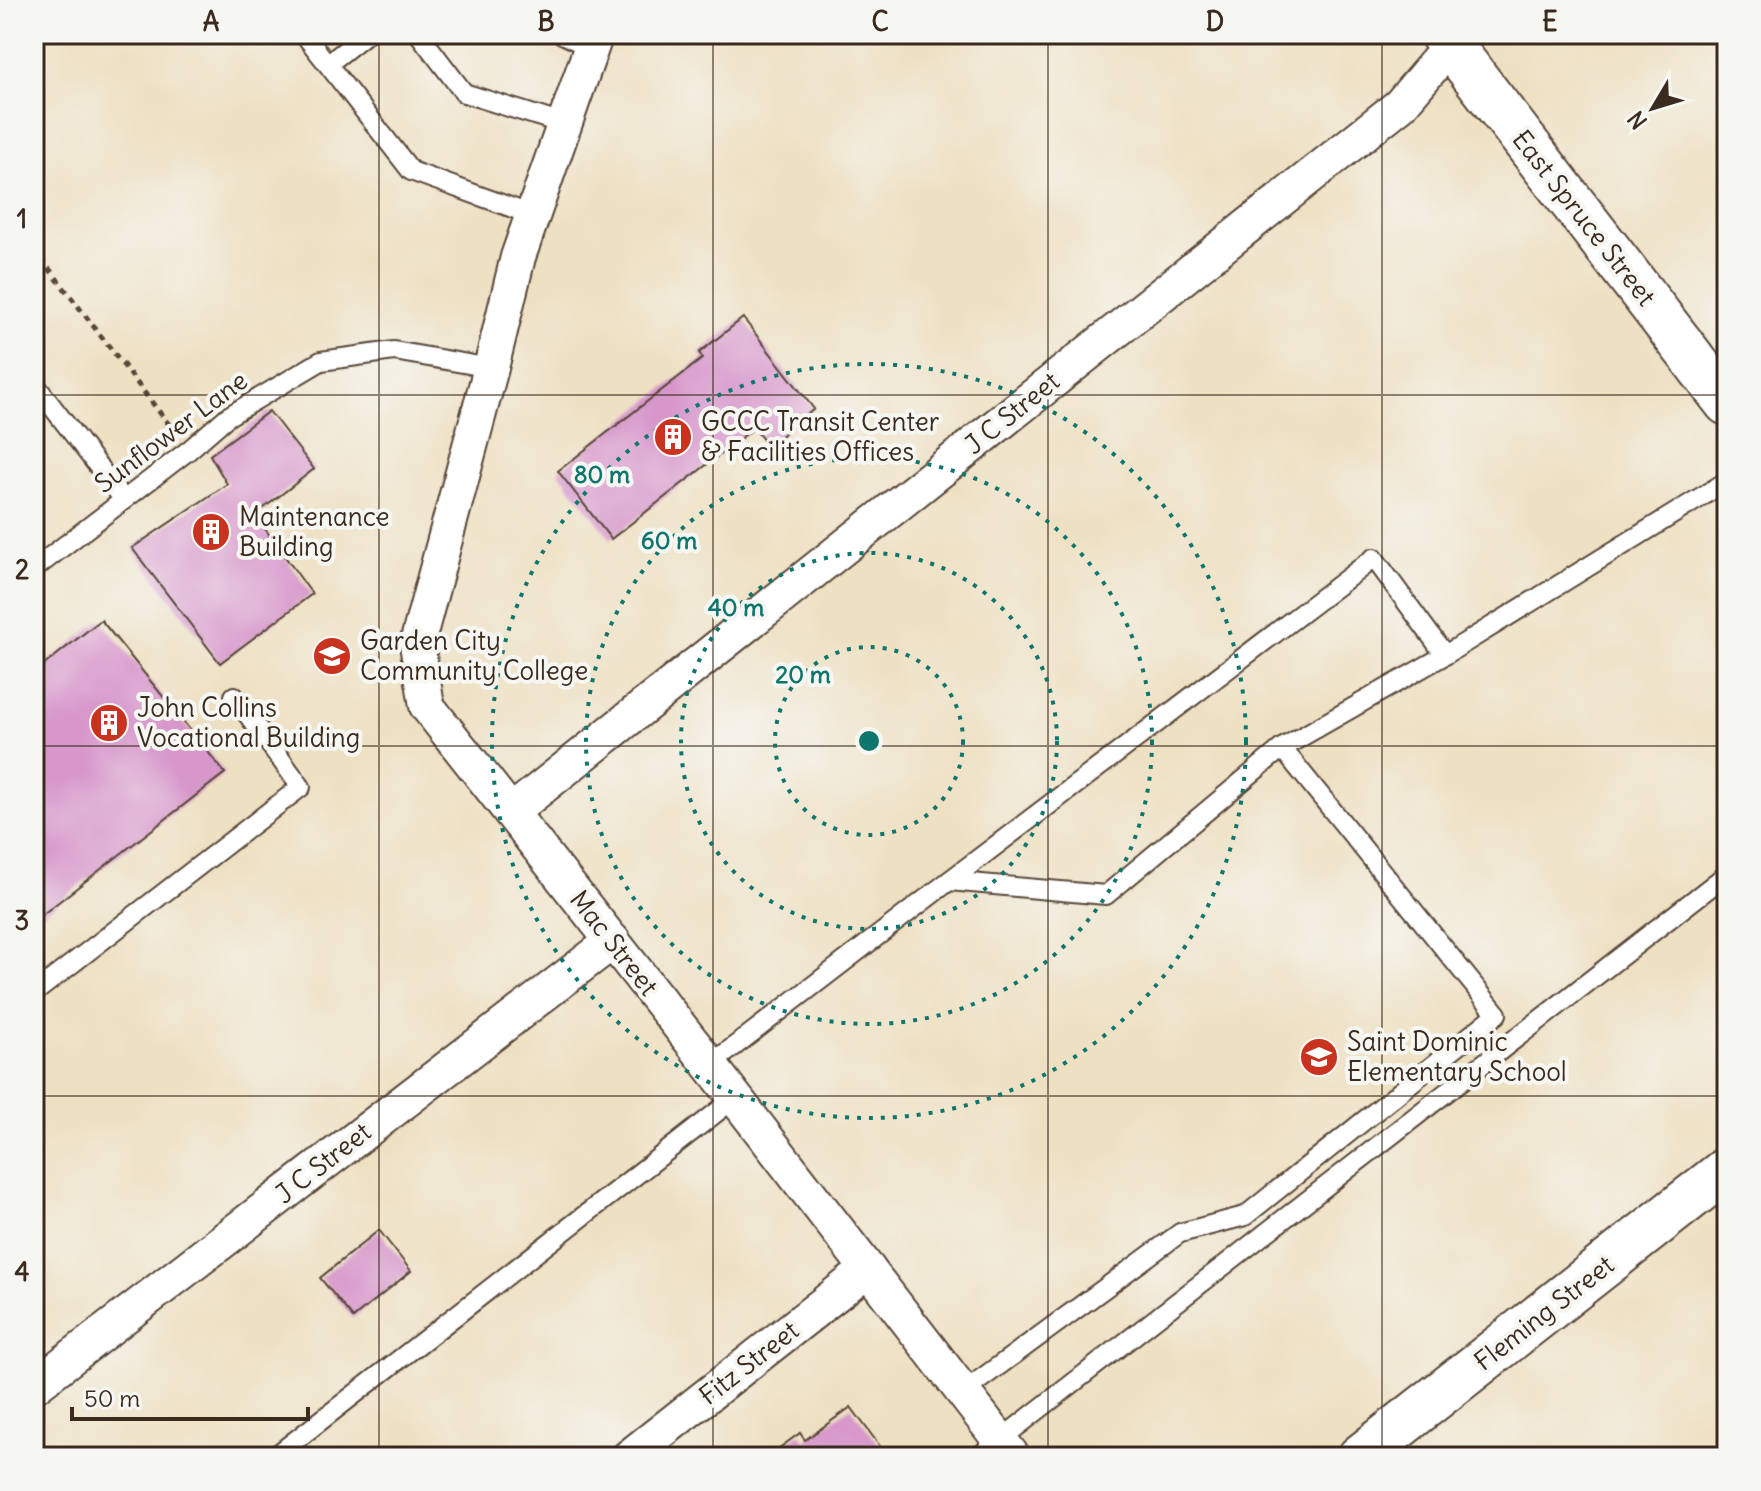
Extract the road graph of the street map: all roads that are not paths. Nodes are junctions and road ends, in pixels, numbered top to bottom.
1 (304, 34) edge
2 (366, 34) edge
3 (419, 34) edge
4 (1723, 34) edge
5 (583, 38) edge
6 (1453, 38) edge
7 (1727, 39) edge
8 (328, 64) junction
9 (563, 124) junction
10 (532, 215) junction
11 (491, 368) junction
12 (34, 383) edge
13 (1727, 403) edge
14 (1727, 481) edge
15 (124, 500) junction
16 (34, 569) edge
17 (1445, 655) junction
18 (234, 696) dead end
19 (1282, 748) junction
20 (511, 812) junction
21 (1727, 874) edge
22 (949, 881) junction
23 (613, 941) junction
24 (34, 993) edge
25 (710, 1065) junction
26 (735, 1098) junction
27 (1727, 1169) edge
28 (868, 1269) junction
29 (34, 1386) edge
30 (963, 1392) junction
31 (997, 1451) edge
32 (274, 1457) edge
33 (629, 1457) edge
34 (1360, 1457) edge

1 - 8 lane
2 - 8 lane
3 - 9 lane
4 - 7 lane
5 - 9 street, Mac Street
6 - 13 street, East Spruce Street
6 - 20 street, J C Street
8 - 10 lane
9 - 10 street, Mac Street
10 - 11 street, Mac Street
11 - 15 lane, Sunflower Lane
11 - 20 street, Mac Street
12 - 15 lane
14 - 17 lane
15 - 16 lane, Sunflower Lane
17 - 19 lane
17 - 22 lane
18 - 24 lane
19 - 22 lane
19 - 30 lane
20 - 23 street, Mac Street
21 - 31 lane
22 - 25 lane
23 - 25 street, Mac Street
23 - 29 street, J C Street
25 - 26 street, Mac Street
26 - 28 street, Mac Street
26 - 32 lane
27 - 34 street, Fleming Street
28 - 30 street, Mac Street
28 - 33 street, Fitz Street
30 - 31 street, Mac Street

